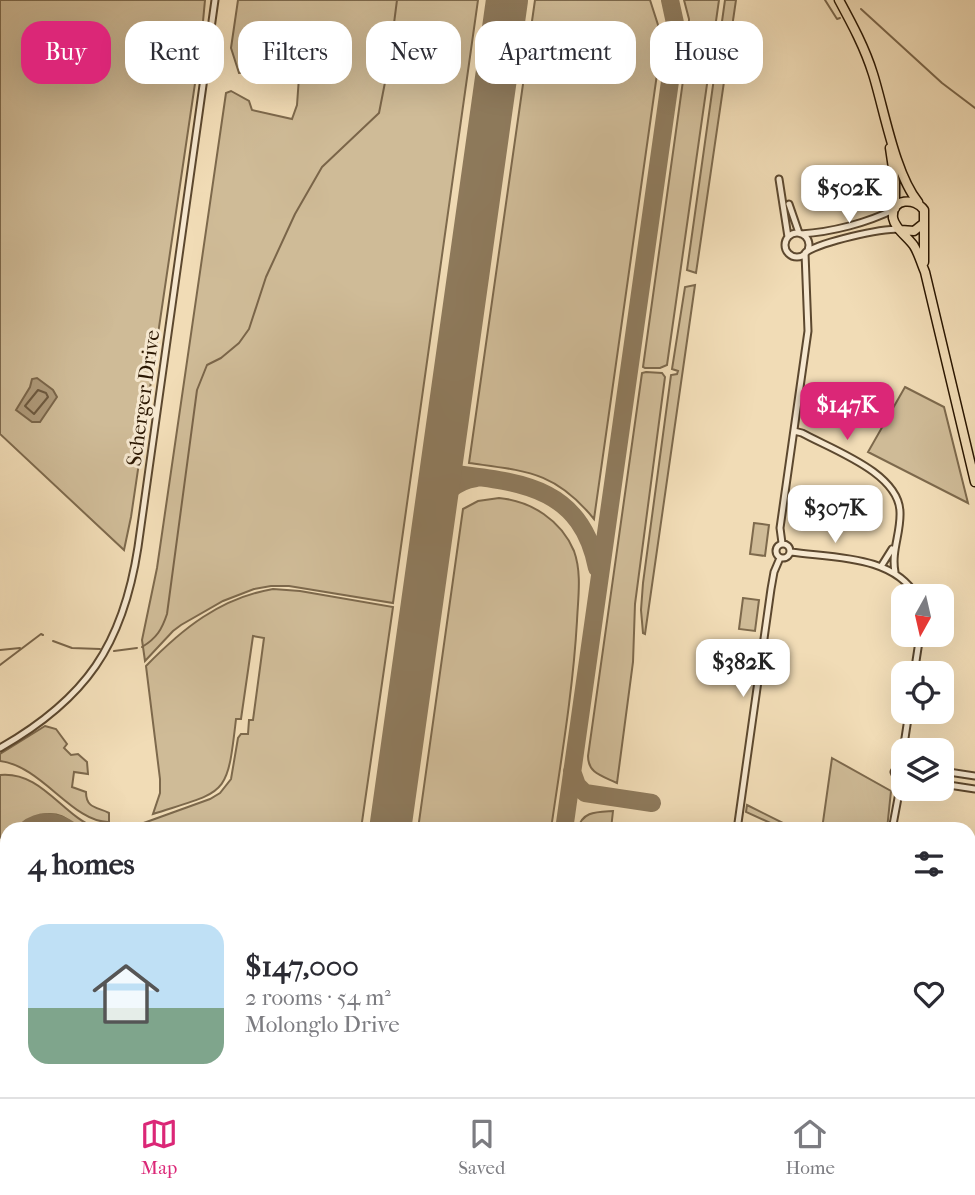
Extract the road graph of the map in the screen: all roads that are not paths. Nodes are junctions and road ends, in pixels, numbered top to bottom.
1 (215, 0) edge
2 (839, 0) edge
3 (883, 110) junction
4 (779, 180) dead end
5 (789, 204) dead end
6 (920, 205) junction
7 (895, 209) junction
8 (924, 223) junction
9 (901, 230) junction
10 (800, 233) junction
11 (788, 237) junction
12 (805, 253) junction
13 (796, 256) junction
14 (925, 272) junction
15 (804, 274) junction
16 (794, 431) junction
17 (975, 482) edge
18 (782, 543) junction
19 (895, 543) junction
20 (791, 552) junction
21 (780, 558) junction
22 (881, 565) junction
23 (895, 572) junction
24 (909, 584) edge
25 (0, 748) edge
26 (954, 773) edge
27 (975, 776) edge
28 (954, 786) edge
29 (975, 789) edge
30 (898, 801) edge
31 (738, 822) edge
32 (894, 822) edge

1 - 25 street, Scherger Drive
2 - 3 main road
3 - 6 main road
3 - 7 main road
4 - 11 street
5 - 10 street
6 - 7 main road
6 - 8 main road
7 - 9 main road
7 - 10 street
8 - 9 main road
8 - 14 main road
9 - 12 street
9 - 14 main road
10 - 11 street
10 - 12 street
11 - 13 street
12 - 13 street
12 - 15 street
13 - 15 street
14 - 17 main road
15 - 16 street
16 - 18 street
16 - 19 street
18 - 20 street
18 - 21 street
19 - 22 street
19 - 23 street
20 - 21 street
20 - 22 street
21 - 31 street
22 - 23 street
23 - 24 street
26 - 27 street
28 - 29 street
30 - 32 street

